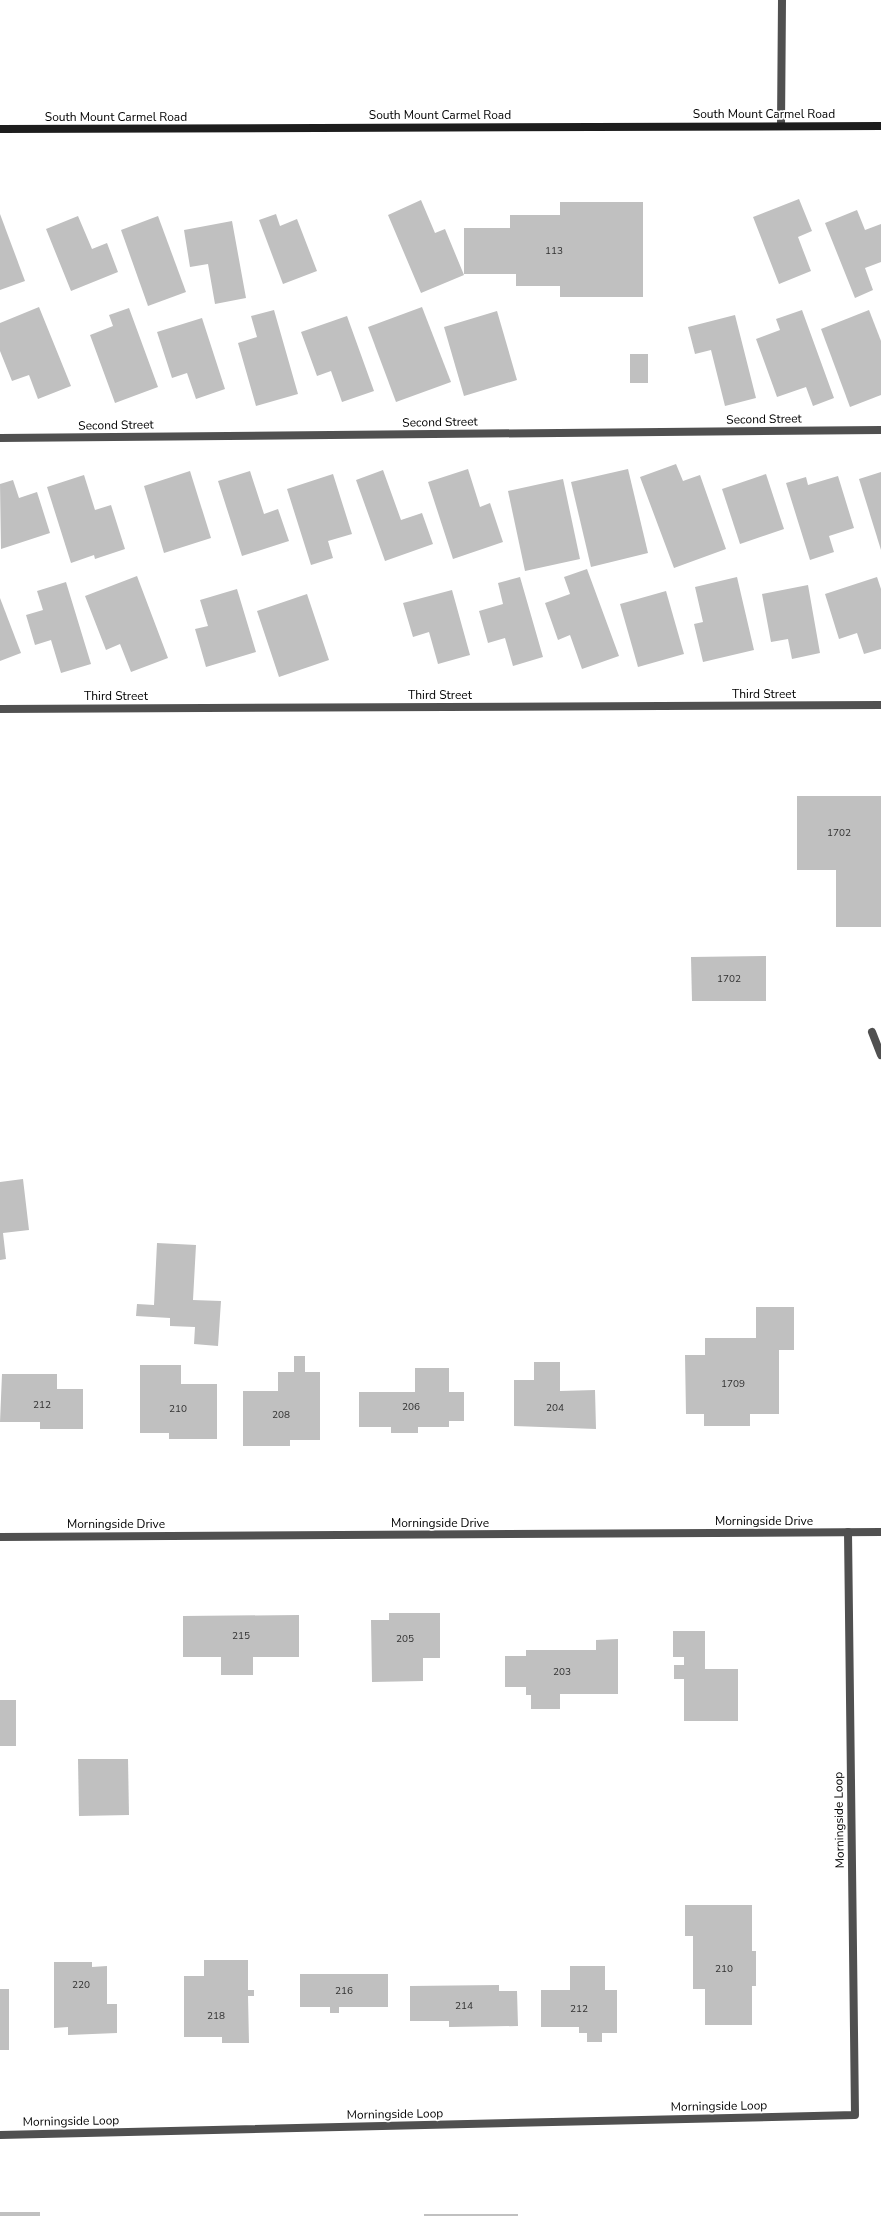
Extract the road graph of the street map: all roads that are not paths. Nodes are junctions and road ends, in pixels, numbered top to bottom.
1 (782, 0) edge
2 (781, 126) junction
3 (881, 126) edge
4 (0, 129) edge
5 (881, 430) edge
6 (0, 438) edge
7 (881, 705) edge
8 (0, 709) edge
9 (872, 1032) dead end
10 (881, 1055) edge
11 (848, 1532) junction
12 (881, 1532) edge
13 (0, 1537) edge
14 (0, 2134) edge

1 - 2 street
2 - 3 street, South Mount Carmel Road
2 - 4 street, South Mount Carmel Road
5 - 6 street, Second Street
7 - 8 street, Third Street
9 - 10 street
11 - 12 street, Morningside Drive
11 - 13 street, Morningside Drive
11 - 14 street, Morningside Loop

